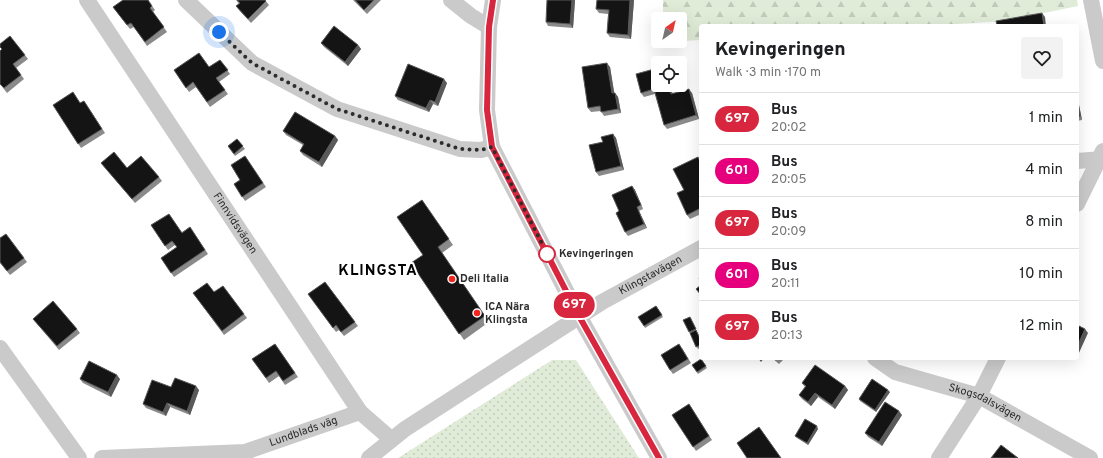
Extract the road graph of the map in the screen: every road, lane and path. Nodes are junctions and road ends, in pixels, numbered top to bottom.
1 (87, 0) edge
2 (186, 0) edge
3 (452, 0) edge
4 (493, 0) edge
5 (1091, 0) edge
6 (489, 27) junction
7 (1103, 60) edge
8 (492, 147) junction
9 (1102, 158) edge
10 (1079, 160) edge
11 (1079, 200) edge
12 (699, 249) edge
13 (579, 316) junction
14 (0, 348) edge
15 (878, 360) edge
16 (997, 360) edge
17 (979, 396) junction
18 (360, 412) junction
19 (391, 439) junction
20 (79, 458) edge
21 (102, 458) edge
22 (369, 458) edge
23 (659, 458) edge
24 (940, 458) edge
25 (1090, 458) edge

1 - 18 street, Finnvidsvägen
2 - 8 street
3 - 6 street
4 - 6 street
5 - 7 street
6 - 8 street
8 - 13 street
9 - 10 street
9 - 11 street
12 - 13 street, Klingstavägen
13 - 19 street
13 - 23 street
14 - 20 street
15 - 17 street, Skogsdalsvägen
16 - 17 street
17 - 24 street
17 - 25 street, Skogsdalsvägen
18 - 19 street, Finnvidsvägen
18 - 21 street, Lundblads väg
19 - 22 street

